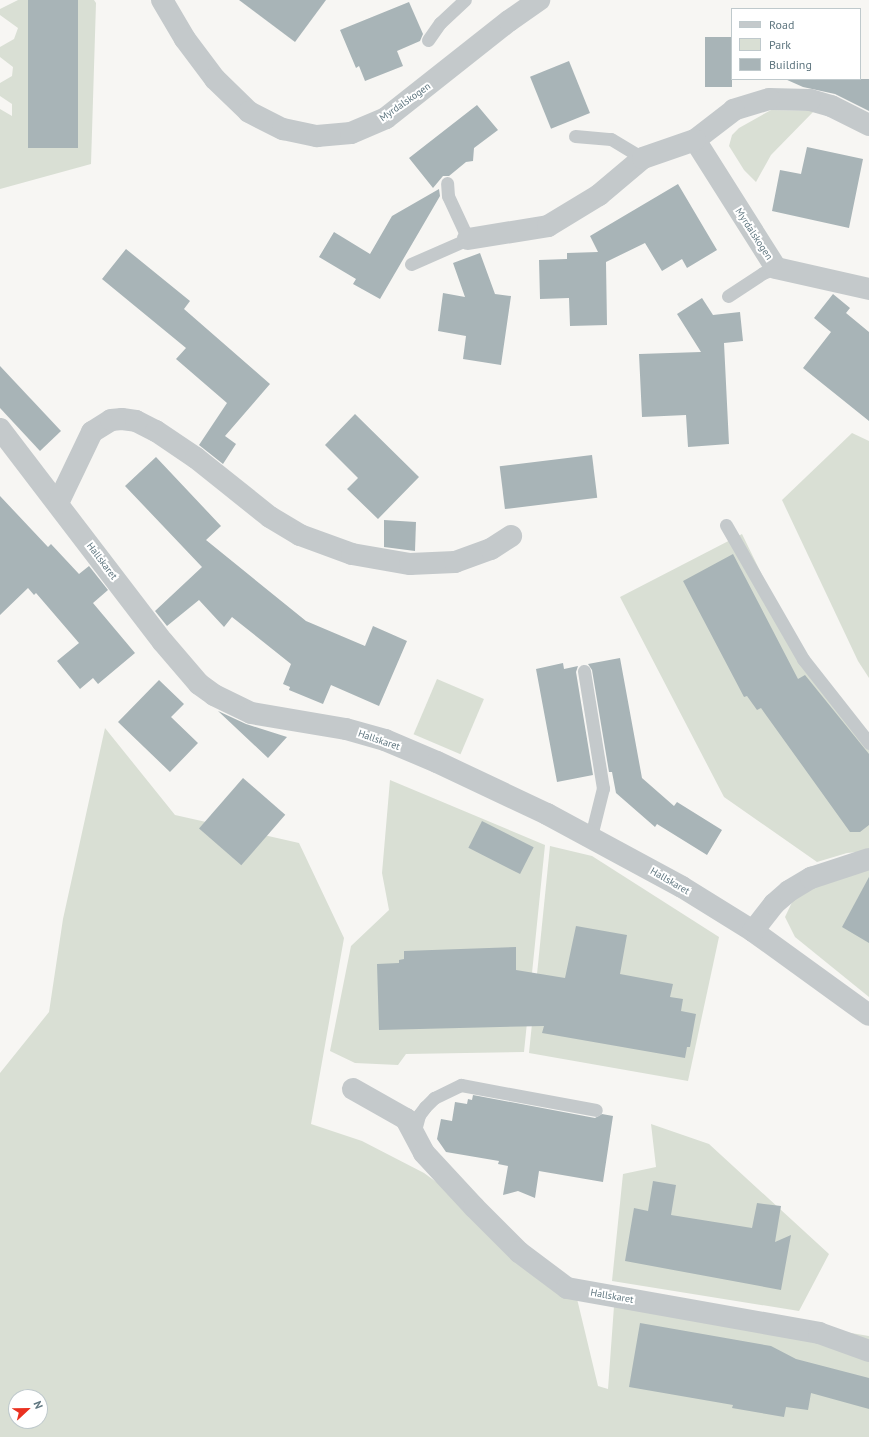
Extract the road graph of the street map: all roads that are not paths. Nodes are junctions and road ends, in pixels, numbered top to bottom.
1 (162, 0) edge
2 (465, 0) edge
3 (539, 0) edge
4 (428, 40) dead end
5 (869, 125) edge
6 (576, 136) dead end
7 (695, 140) junction
8 (644, 158) junction
9 (447, 183) dead end
10 (468, 239) junction
11 (411, 264) dead end
12 (776, 268) junction
13 (869, 289) edge
14 (728, 296) dead end
15 (0, 429) edge
16 (58, 504) junction
17 (726, 525) dead end
18 (512, 536) dead end
19 (584, 671) dead end
20 (869, 743) edge
21 (591, 836) junction
22 (869, 859) edge
23 (753, 931) junction
24 (869, 1015) edge
25 (353, 1089) dead end
26 (596, 1110) dead end
27 (414, 1136) junction
28 (869, 1351) edge

1 - 3 street, Myrdalskogen
2 - 4 lane
5 - 7 street
6 - 8 lane
7 - 8 street
7 - 12 street, Myrdalskogen
8 - 10 street
9 - 10 lane
10 - 11 lane
12 - 13 street, Myrdalskogen
12 - 14 lane
15 - 16 street, Hallskaret
16 - 18 street
16 - 21 street, Hallskaret
17 - 20 lane
19 - 21 lane
21 - 23 street, Hallskaret
22 - 23 street
23 - 24 street, Hallskaret
25 - 27 street, Hallskaret
26 - 27 lane
27 - 28 street, Hallskaret

